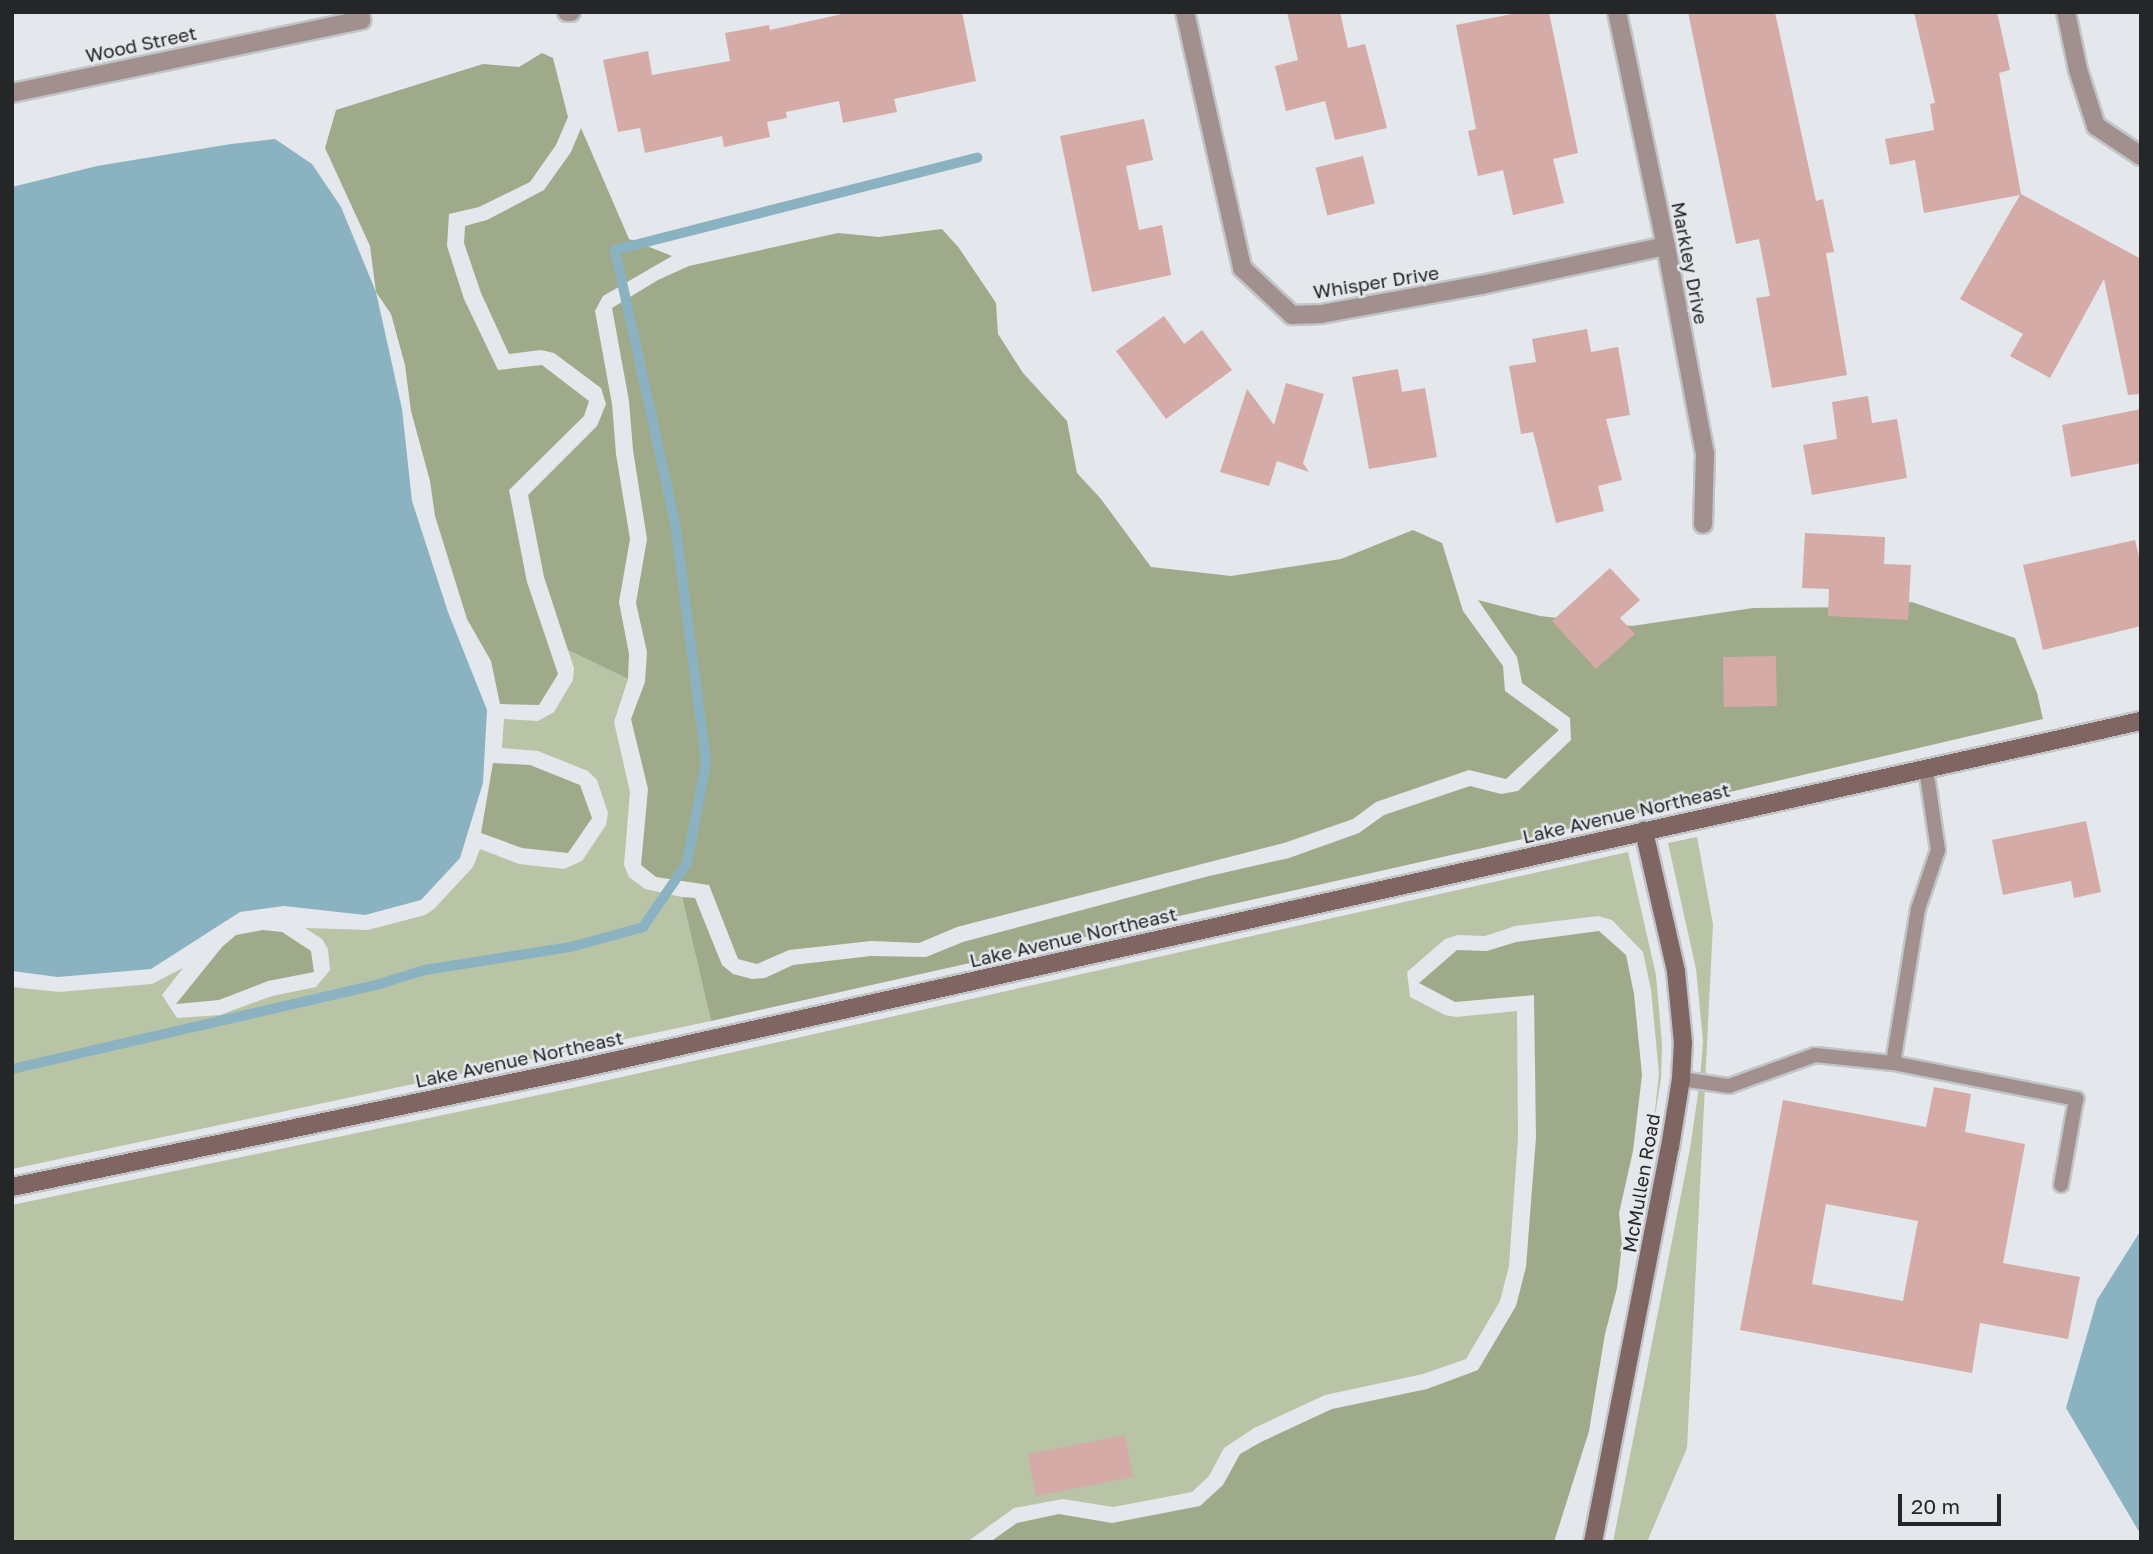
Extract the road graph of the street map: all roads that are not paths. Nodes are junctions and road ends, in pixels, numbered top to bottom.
1 (1185, 12) edge
2 (1616, 12) edge
3 (2066, 12) edge
4 (361, 16) edge
5 (12, 93) edge
6 (2141, 156) edge
7 (1666, 246) junction
8 (1703, 524) dead end
9 (2141, 720) edge
10 (1926, 769) junction
11 (1644, 831) junction
12 (1893, 1063) junction
13 (1681, 1079) junction
14 (2061, 1185) dead end
15 (12, 1187) edge
16 (1593, 1542) edge

1 - 7 street, Whisper Drive
2 - 7 street, Markley Drive
3 - 6 street
4 - 5 street, Wood Street
7 - 8 street, Markley Drive
9 - 10 street, Lake Avenue Northeast
10 - 11 street, Lake Avenue Northeast
10 - 12 lane
11 - 13 street, McMullen Road
11 - 15 street, Lake Avenue Northeast
12 - 13 lane
12 - 14 lane
13 - 16 street, McMullen Road

